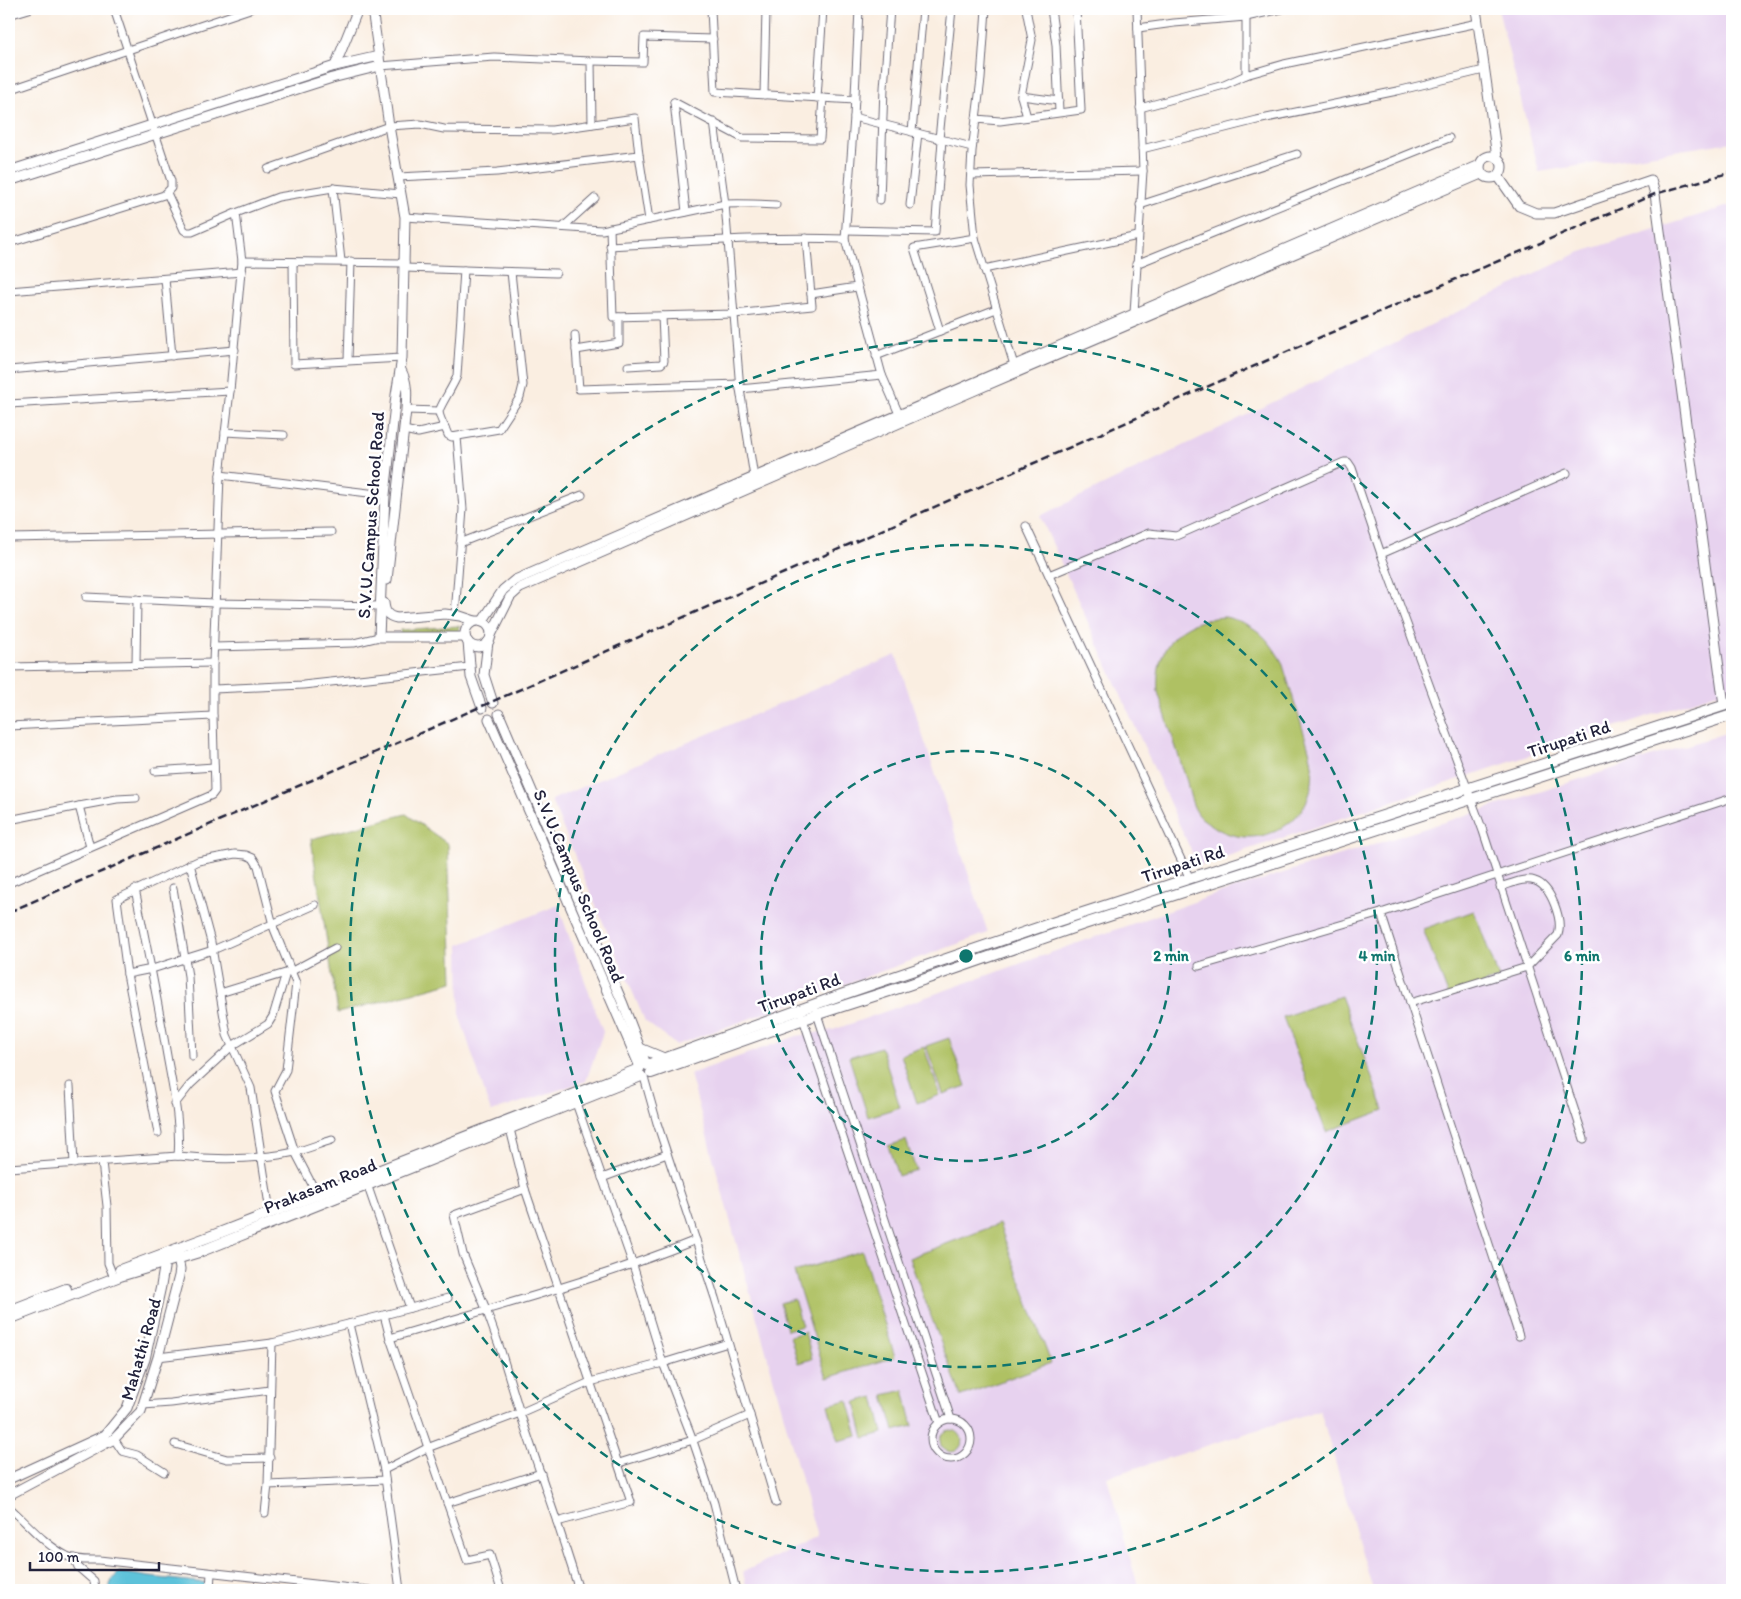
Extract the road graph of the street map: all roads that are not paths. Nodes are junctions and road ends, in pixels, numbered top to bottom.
1 (29, 9) edge
2 (114, 9) edge
3 (250, 9) edge
4 (358, 9) edge
5 (372, 9) edge
6 (376, 9) edge
7 (711, 9) edge
8 (766, 9) edge
9 (823, 9) edge
10 (859, 9) edge
11 (890, 9) edge
12 (923, 9) edge
13 (952, 9) edge
14 (986, 9) edge
15 (1026, 9) edge
16 (1051, 9) edge
17 (1076, 9) edge
18 (1137, 9) edge
19 (1246, 9) edge
20 (1282, 9) edge
21 (1476, 9) edge
22 (9, 15) edge
23 (1246, 17) junction
24 (1478, 23) junction
25 (1138, 28) junction
26 (712, 39) junction
27 (127, 50) junction
28 (379, 56) junction
29 (591, 60) junction
30 (335, 66) junction
31 (380, 66) junction
32 (1484, 70) junction
33 (1246, 75) junction
34 (9, 90) edge
35 (764, 95) junction
36 (1021, 96) junction
37 (820, 98) junction
38 (855, 100) junction
39 (1059, 101) junction
40 (1140, 108) junction
41 (1059, 112) junction
42 (1026, 117) junction
43 (854, 118) junction
44 (976, 119) junction
45 (714, 122) junction
46 (592, 124) junction
47 (152, 125) junction
48 (884, 125) junction
49 (389, 126) junction
50 (915, 133) junction
51 (156, 135) junction
52 (1449, 138) dead end
53 (940, 139) junction
54 (972, 147) junction
55 (1142, 149) junction
56 (1297, 154) dead end
57 (639, 155) junction
58 (1497, 157) junction
59 (268, 169) dead end
60 (1480, 169) junction
61 (9, 171) edge
62 (1142, 171) junction
63 (971, 175) junction
64 (1498, 176) junction
65 (398, 177) junction
66 (9, 181) edge
67 (333, 188) junction
68 (167, 193) junction
69 (401, 194) junction
70 (595, 198) dead end
71 (880, 200) dead end
72 (725, 204) junction
73 (776, 205) dead end
74 (910, 205) dead end
75 (1140, 205) junction
76 (686, 212) junction
77 (236, 213) junction
78 (405, 217) junction
79 (649, 220) junction
80 (563, 227) junction
81 (610, 228) junction
82 (846, 230) junction
83 (1138, 236) junction
84 (806, 238) junction
85 (975, 238) junction
86 (845, 239) junction
87 (728, 240) junction
88 (9, 243) edge
89 (610, 246) junction
90 (242, 261) junction
91 (341, 261) junction
92 (351, 261) junction
93 (293, 262) junction
94 (1136, 264) junction
95 (405, 265) junction
96 (984, 269) junction
97 (464, 270) junction
98 (242, 272) junction
99 (511, 272) junction
100 (556, 273) dead end
101 (165, 279) junction
102 (857, 287) junction
103 (9, 291) edge
104 (812, 294) junction
105 (996, 309) junction
106 (734, 314) junction
107 (1134, 314) junction
108 (662, 316) junction
109 (619, 317) junction
110 (940, 331) junction
111 (575, 335) dead end
112 (234, 350) junction
113 (576, 350) junction
114 (172, 356) junction
115 (876, 356) junction
116 (402, 358) junction
117 (348, 360) junction
118 (1014, 365) junction
119 (628, 366) dead end
120 (9, 370) edge
121 (401, 370) junction
122 (882, 375) junction
123 (740, 387) junction
124 (230, 391) junction
125 (9, 404) edge
126 (406, 410) junction
127 (439, 411) junction
128 (899, 414) junction
129 (445, 427) junction
130 (404, 430) junction
131 (225, 432) junction
132 (284, 435) dead end
133 (457, 437) junction
134 (1567, 473) dead end
135 (220, 475) junction
136 (754, 477) junction
137 (385, 495) junction
138 (582, 495) dead end
139 (1026, 526) dead end
140 (331, 532) dead end
141 (217, 534) junction
142 (9, 538) edge
143 (460, 543) junction
144 (1381, 554) junction
145 (1049, 575) junction
146 (86, 597) dead end
147 (137, 599) junction
148 (214, 603) junction
149 (380, 606) junction
150 (455, 615) junction
151 (478, 622) junction
152 (379, 637) junction
153 (466, 639) junction
154 (489, 639) junction
155 (214, 647) junction
156 (213, 663) junction
157 (136, 664) junction
158 (9, 667) edge
159 (470, 667) junction
160 (214, 689) junction
161 (493, 703) dead end
162 (1728, 704) edge
163 (482, 708) dead end
164 (499, 714) dead end
165 (1730, 715) edge
166 (213, 716) junction
167 (489, 719) dead end
168 (9, 726) edge
169 (214, 767) junction
170 (155, 771) dead end
171 (1469, 789) junction
172 (136, 798) dead end
173 (1732, 798) edge
174 (1472, 800) junction
175 (80, 806) junction
176 (9, 820) edge
177 (90, 847) junction
178 (190, 864) junction
179 (1496, 875) junction
180 (1190, 878) junction
181 (9, 883) edge
182 (1500, 887) junction
183 (173, 888) dead end
184 (135, 889) junction
185 (315, 905) dead end
186 (1381, 913) junction
187 (1083, 919) junction
188 (273, 923) junction
189 (335, 948) dead end
190 (213, 950) junction
191 (185, 958) junction
192 (1199, 966) dead end
193 (1527, 967) junction
194 (152, 968) junction
195 (289, 972) junction
196 (127, 974) junction
197 (220, 993) junction
198 (1410, 1003) junction
199 (800, 1009) junction
200 (816, 1009) junction
201 (803, 1020) junction
202 (232, 1046) junction
203 (640, 1048) junction
204 (192, 1056) dead end
205 (664, 1058) junction
206 (644, 1070) junction
207 (70, 1086) dead end
208 (576, 1103) junction
209 (175, 1104) junction
210 (510, 1129) junction
211 (158, 1133) dead end
212 (1584, 1139) dead end
213 (332, 1140) dead end
214 (295, 1152) junction
215 (667, 1154) junction
216 (178, 1156) junction
217 (262, 1157) junction
218 (102, 1162) junction
219 (74, 1164) junction
220 (9, 1168) edge
221 (602, 1178) junction
222 (368, 1184) junction
223 (525, 1190) junction
224 (317, 1194) junction
225 (270, 1212) junction
226 (696, 1240) junction
227 (177, 1255) junction
228 (163, 1259) junction
229 (633, 1265) junction
230 (112, 1273) junction
231 (560, 1289) junction
232 (448, 1298) dead end
233 (410, 1308) junction
234 (486, 1309) junction
235 (9, 1311) edge
236 (384, 1315) junction
237 (9, 1319) edge
238 (349, 1324) junction
239 (1519, 1336) dead end
240 (390, 1338) junction
241 (272, 1343) junction
242 (728, 1343) junction
243 (158, 1357) junction
244 (663, 1363) junction
245 (590, 1382) junction
246 (270, 1390) junction
247 (143, 1405) junction
248 (520, 1412) junction
249 (750, 1415) junction
250 (951, 1419) junction
251 (939, 1423) junction
252 (114, 1439) junction
253 (693, 1440) junction
254 (175, 1444) dead end
255 (427, 1448) junction
256 (270, 1458) junction
257 (618, 1463) junction
258 (384, 1470) junction
259 (164, 1472) dead end
260 (540, 1473) junction
261 (9, 1480) edge
262 (385, 1480) junction
263 (268, 1485) junction
264 (9, 1495) edge
265 (446, 1503) junction
266 (776, 1503) dead end
267 (9, 1507) edge
268 (265, 1513) dead end
269 (557, 1522) junction
270 (74, 1558) junction
271 (211, 1573) junction
272 (95, 1590) edge
273 (210, 1590) edge
274 (364, 1590) edge
275 (369, 1590) edge
276 (400, 1590) edge
277 (501, 1590) edge
278 (578, 1590) edge
279 (736, 1590) edge

1 - 22 street
2 - 27 street
3 - 27 street
4 - 30 street
5 - 6 street
5 - 28 street, S.V.U.Campus School Road
7 - 26 street
8 - 35 street
9 - 37 street
10 - 38 street
11 - 48 street
12 - 50 street
13 - 53 street
14 - 44 street
15 - 36 street
16 - 39 street
17 - 41 street
18 - 25 street
19 - 23 street
20 - 23 street
21 - 24 street
23 - 25 street
23 - 33 street
24 - 32 street
24 - 33 street
25 - 40 street
26 - 29 street
26 - 35 street
27 - 34 street
27 - 47 street
28 - 30 street
28 - 31 street, S.V.U.Campus School Road
29 - 31 street
29 - 46 street
30 - 47 street
31 - 49 street, S.V.U.Campus School Road
31 - 51 street
32 - 55 street
32 - 58 street
33 - 40 street
35 - 37 street
36 - 39 street
36 - 42 street
37 - 38 street
37 - 45 street
38 - 43 street
39 - 41 street
40 - 55 street
41 - 42 street
42 - 44 street
43 - 48 street
43 - 82 street
44 - 54 street
45 - 72 street
45 - 76 street
46 - 49 street
46 - 57 street
47 - 51 street
47 - 61 street
48 - 50 street
48 - 71 street
49 - 59 street
49 - 65 street, S.V.U.Campus School Road
50 - 53 street
50 - 74 street
51 - 66 street
51 - 68 street
52 - 94 street
53 - 54 street
53 - 82 street
54 - 63 street
55 - 62 street
56 - 75 street
57 - 65 street
57 - 79 street
58 - 60 street
58 - 64 street
60 - 64 street
60 - 107 street
60 - 154 street
62 - 63 street
62 - 75 street
63 - 85 street
64 - 162 street
65 - 69 street, S.V.U.Campus School Road
67 - 69 street
67 - 77 street
67 - 91 street
68 - 77 street
68 - 88 street
69 - 78 street, S.V.U.Campus School Road
70 - 80 street
72 - 73 street
72 - 76 street
72 - 87 street
75 - 83 street
76 - 79 street
77 - 90 street
78 - 80 street
78 - 95 street, S.V.U.Campus School Road
79 - 81 street
80 - 81 street
81 - 89 street
82 - 86 street
83 - 94 street
83 - 96 street
84 - 86 street
84 - 87 street
84 - 104 street
85 - 96 street
85 - 110 street
86 - 102 street
87 - 89 street
87 - 106 street
89 - 109 street
90 - 93 street
90 - 98 street
91 - 92 street
91 - 93 street
92 - 95 street
92 - 117 street
93 - 117 street
94 - 107 street
95 - 97 street
95 - 116 street, S.V.U.Campus School Road
96 - 105 street
97 - 99 street
97 - 127 street
98 - 101 street
98 - 112 street
99 - 100 street
99 - 133 street
101 - 103 street
101 - 114 street
102 - 104 street
102 - 115 street
104 - 106 street
105 - 110 street
105 - 118 street
106 - 108 street
106 - 123 street
107 - 118 street
108 - 109 street
108 - 119 street
109 - 113 street
110 - 115 street
111 - 113 street
112 - 114 street
112 - 124 street
113 - 123 street
114 - 120 street
115 - 122 street
116 - 117 street
116 - 121 street, S.V.U.Campus School Road
118 - 128 street
121 - 126 street, S.V.U.Campus School Road
121 - 137 street, S.V.U.Campus School Road
122 - 123 street
122 - 128 street
123 - 136 street
124 - 125 street
124 - 131 street
126 - 127 street
126 - 130 street, S.V.U.Campus School Road
127 - 129 street
128 - 136 street
129 - 130 street
129 - 133 street
130 - 150 street, S.V.U.Campus School Road
131 - 132 street
131 - 135 street
133 - 143 street
134 - 144 street
135 - 137 street
135 - 141 street
136 - 151 street
137 - 149 street, S.V.U.Campus School Road
138 - 143 street
139 - 145 street
140 - 141 street
141 - 142 street
141 - 148 street
143 - 150 street
144 - 145 street
144 - 171 street
145 - 180 street
146 - 147 street
147 - 148 street
147 - 157 street
148 - 149 street
148 - 155 street
149 - 152 street, S.V.U.Campus School Road
150 - 151 street, S.V.U.Campus School Road
151 - 153 street
151 - 154 street
152 - 153 street, S.V.U.Campus School Road
152 - 155 street
153 - 154 street
153 - 159 street
154 - 161 street
155 - 156 street
156 - 157 street
156 - 160 street
157 - 158 street
159 - 160 street
159 - 163 street
160 - 166 street
162 - 165 main road
162 - 171 main road, Tirupati Rd
164 - 203 street, S.V.U.Campus School Road
165 - 174 main road, Tirupati Rd
166 - 168 street
166 - 169 street
167 - 206 street, S.V.U.Campus School Road
169 - 170 street
169 - 177 street
171 - 174 street
171 - 180 main road, Tirupati Rd
172 - 175 street
173 - 179 street
174 - 179 street
174 - 187 main road, Tirupati Rd
175 - 176 street
175 - 177 street
177 - 181 street
178 - 184 street
178 - 188 street
178 - 190 street
179 - 182 street
179 - 186 street
180 - 187 main road, Tirupati Rd
182 - 193 street
182 - 193 street
183 - 191 street
184 - 194 street
184 - 196 street
185 - 188 street
186 - 192 street
186 - 198 street
187 - 200 main road, Tirupati Rd
188 - 190 street
188 - 195 street
189 - 195 street
190 - 191 street
190 - 197 street
191 - 194 street
191 - 204 street
193 - 198 street
193 - 212 street
194 - 196 street
194 - 209 street
195 - 197 street
195 - 202 street
195 - 214 street
196 - 211 street
197 - 202 street
198 - 239 street
199 - 200 main road, Tirupati Rd
199 - 201 street
199 - 205 main road, Tirupati Rd
200 - 201 main road, Tirupati Rd
200 - 250 street
201 - 206 main road, Tirupati Rd
201 - 251 street
202 - 209 street
202 - 217 street
203 - 205 street
203 - 206 street, S.V.U.Campus School Road
205 - 206 main road, Tirupati Rd
206 - 208 main road, Prakasam Road
206 - 215 street
206 - 224 main road, Prakasam Road
207 - 219 street
208 - 210 main road, Prakasam Road
208 - 221 street
209 - 216 street
210 - 222 main road, Prakasam Road
210 - 223 street
213 - 214 street
214 - 217 street
214 - 224 street
215 - 221 street
215 - 226 street
216 - 217 street
216 - 218 street
217 - 225 street
218 - 219 street
218 - 230 street
219 - 220 street
221 - 229 street
222 - 227 main road, Prakasam Road
222 - 233 street
223 - 231 street
223 - 234 street
224 - 225 main road, Prakasam Road
225 - 227 main road, Prakasam Road
226 - 229 street
226 - 242 street
227 - 228 main road, Prakasam Road
227 - 243 street, Mahathi Road
228 - 230 main road, Prakasam Road
228 - 237 main road, Prakasam Road
228 - 261 street, Mahathi Road
229 - 231 street
229 - 244 street
230 - 235 main road, Prakasam Road
231 - 234 street
231 - 245 street
232 - 233 street
233 - 236 street
234 - 240 street
234 - 248 street
236 - 238 street
236 - 240 street
238 - 241 street
238 - 258 street
240 - 255 street
241 - 243 street
241 - 246 street
242 - 244 street
242 - 249 street
243 - 247 street, Mahathi Road
244 - 245 street
244 - 253 street
245 - 248 street
245 - 257 street
246 - 247 street
246 - 256 street
247 - 252 street, Mahathi Road
248 - 255 street
248 - 260 street
249 - 253 street
249 - 266 street
250 - 251 street
250 - 251 street
252 - 259 street
252 - 264 street, Mahathi Road
253 - 257 street
253 - 279 street
254 - 256 street
255 - 258 street
255 - 265 street
256 - 263 street
257 - 269 street
258 - 262 street
260 - 265 street
260 - 269 street
262 - 263 street
262 - 276 street
263 - 268 street
265 - 277 street
267 - 270 street
269 - 278 street
270 - 271 street
270 - 272 street
271 - 273 street
271 - 274 street
274 - 275 street

